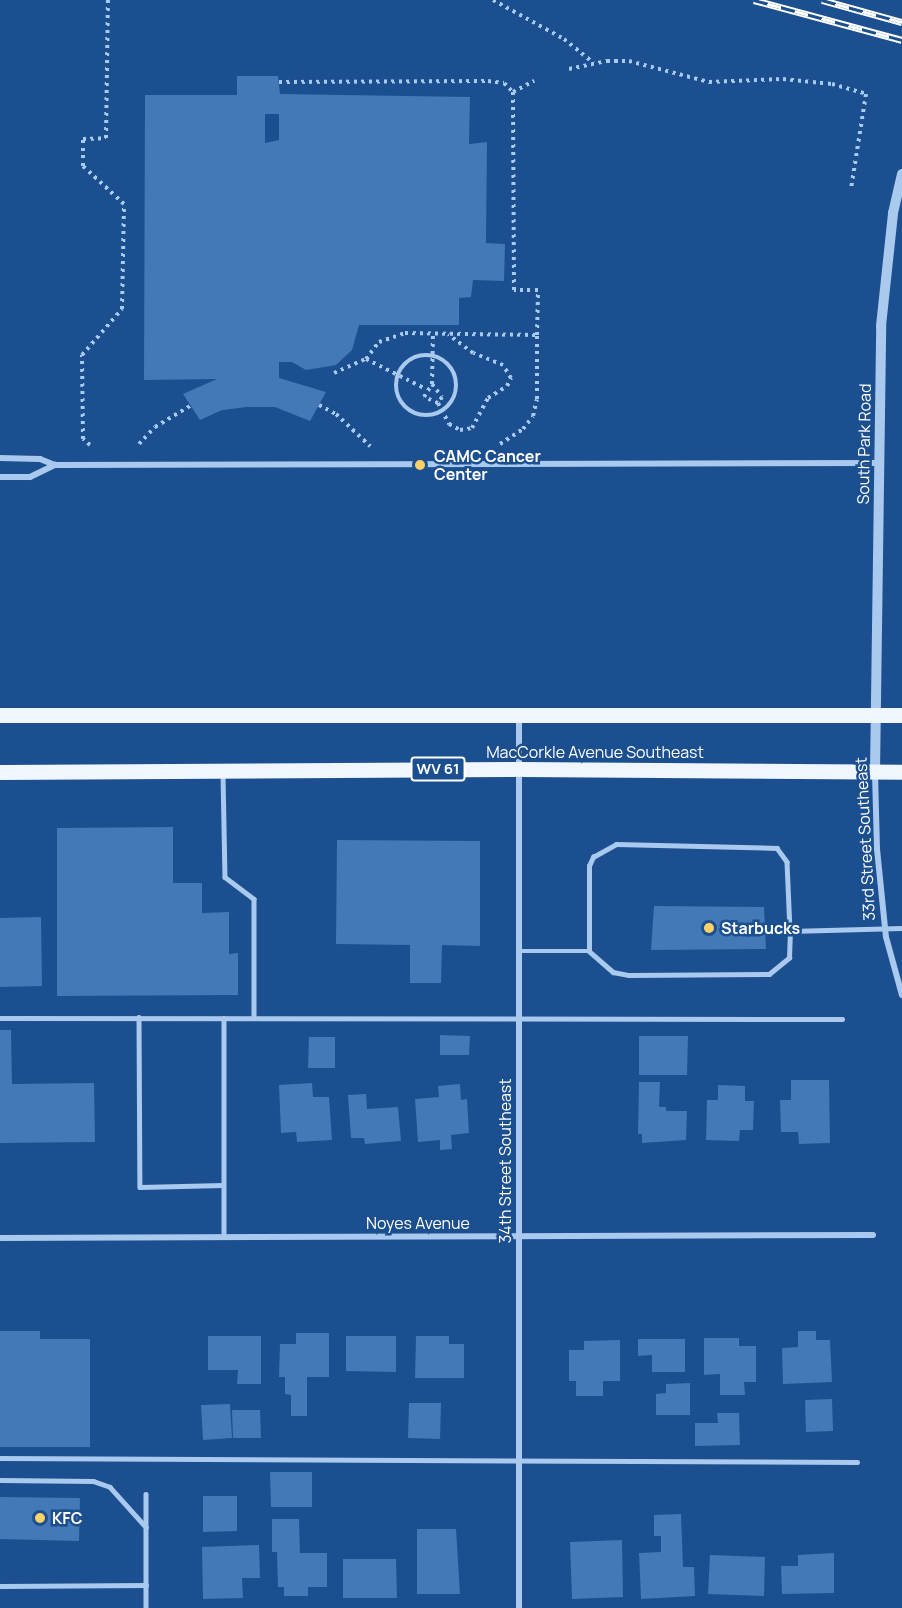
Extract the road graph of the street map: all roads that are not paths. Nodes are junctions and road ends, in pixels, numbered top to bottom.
1 (902, 174) edge
2 (0, 458) edge
3 (879, 463) junction
4 (55, 465) junction
5 (0, 477) edge
6 (0, 715) edge
7 (519, 715) junction
8 (874, 715) junction
9 (902, 715) edge
10 (519, 769) junction
11 (224, 771) junction
12 (0, 772) edge
13 (875, 772) junction
14 (902, 772) edge
15 (885, 928) junction
16 (902, 928) edge
17 (790, 931) junction
18 (519, 951) junction
19 (589, 951) junction
20 (902, 995) edge
21 (519, 1016) junction
22 (139, 1017) junction
23 (254, 1017) junction
24 (0, 1018) edge
25 (224, 1018) junction
26 (842, 1019) dead end
27 (223, 1185) junction
28 (873, 1235) dead end
29 (519, 1236) junction
30 (224, 1237) junction
31 (0, 1238) edge
32 (0, 1458) edge
33 (519, 1459) junction
34 (857, 1462) dead end
35 (0, 1480) edge
36 (146, 1494) dead end
37 (146, 1527) junction
38 (146, 1585) junction
39 (0, 1586) edge
40 (146, 1608) edge
41 (519, 1608) edge

1 - 3 street, South Park Road
2 - 4 street
3 - 4 street
3 - 8 street, South Park Road
4 - 5 street
6 - 7 main road
7 - 8 main road
7 - 10 street, 34th Street Southeast
8 - 9 main road
8 - 13 street, 33rd Street Southeast
10 - 11 main road, MacCorkle Avenue Southeast / WV 61
10 - 13 main road, MacCorkle Avenue Southeast / WV 61
10 - 18 street, 34th Street Southeast
11 - 12 main road, MacCorkle Avenue Southeast / WV 61
11 - 23 lane
13 - 14 main road, MacCorkle Avenue Southeast / WV 61
13 - 15 street, 33rd Street Southeast
15 - 16 lane
15 - 17 lane
15 - 20 street, 33rd Street Southeast
17 - 19 lane
17 - 19 lane
18 - 19 lane
18 - 21 street, 34th Street Southeast
21 - 23 lane
21 - 26 lane
21 - 29 street, 34th Street Southeast
22 - 24 lane
22 - 25 lane
22 - 27 lane
23 - 25 lane
25 - 27 lane
27 - 30 lane
28 - 29 street, Noyes Avenue
29 - 30 street, Noyes Avenue
29 - 33 street, 34th Street Southeast
30 - 31 street, Noyes Avenue
32 - 33 lane
33 - 34 lane
33 - 41 street, 34th Street Southeast
35 - 37 lane
36 - 37 lane
37 - 38 lane
38 - 39 lane
38 - 40 lane

